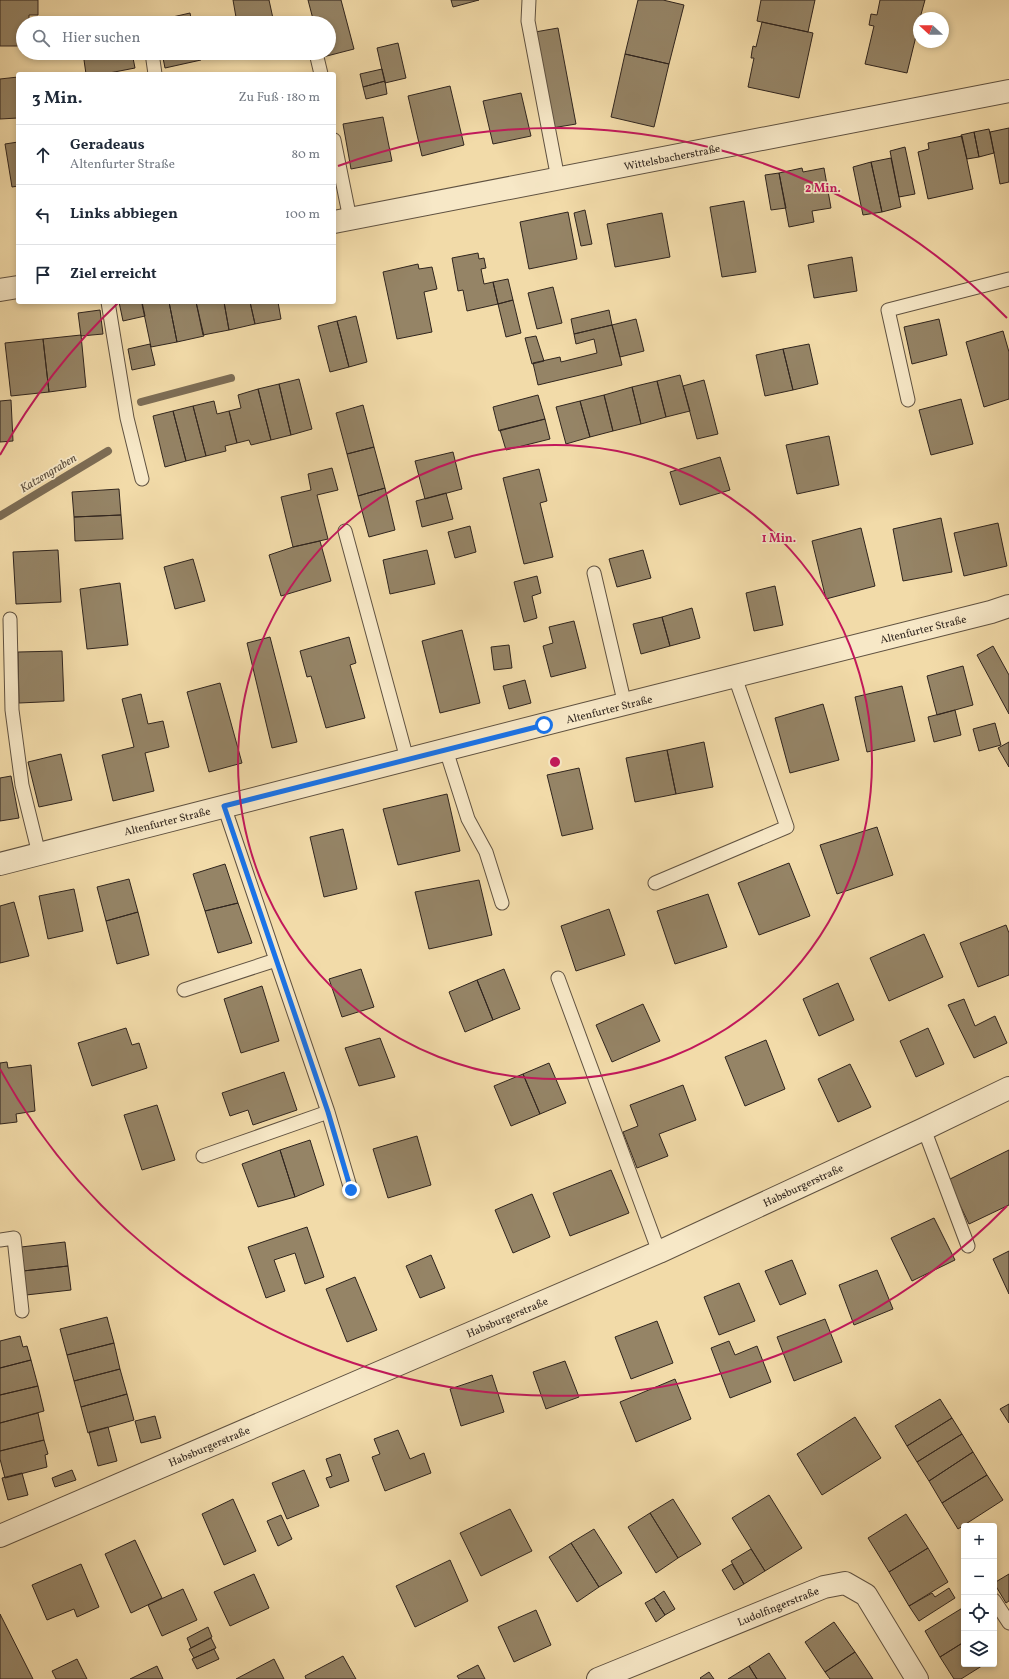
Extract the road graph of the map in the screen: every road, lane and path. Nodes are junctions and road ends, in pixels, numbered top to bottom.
1 (529, 0) edge
2 (153, 60) edge
3 (318, 60) edge
4 (155, 72) edge
5 (321, 72) edge
6 (1009, 91) edge
7 (336, 160) edge
8 (558, 179) junction
9 (342, 221) edge
10 (1009, 279) edge
11 (16, 287) edge
12 (0, 290) edge
13 (108, 304) edge
14 (908, 400) dead end
15 (142, 479) dead end
16 (345, 531) dead end
17 (594, 573) dead end
18 (1009, 606) edge
19 (10, 619) dead end
20 (735, 677) junction
21 (625, 705) junction
22 (446, 750) junction
23 (407, 759) junction
24 (224, 806) junction
25 (39, 854) junction
26 (0, 864) edge
27 (655, 883) dead end
28 (502, 903) dead end
29 (276, 960) junction
30 (558, 978) dead end
31 (184, 990) dead end
32 (1009, 1088) edge
33 (328, 1112) junction
34 (924, 1130) junction
35 (203, 1156) dead end
36 (351, 1190) dead end
37 (0, 1240) edge
38 (968, 1246) dead end
39 (659, 1252) junction
40 (22, 1311) dead end
41 (0, 1536) edge
42 (997, 1605) edge
43 (1009, 1623) edge
44 (598, 1679) edge
45 (917, 1679) edge

1 - 8 lane
2 - 4 lane
3 - 5 lane
6 - 8 street, Wittelsbacherstraße
7 - 9 lane
8 - 9 street, Wittelsbacherstraße
10 - 14 lane
11 - 12 street
13 - 15 lane
16 - 23 lane
17 - 21 lane
18 - 20 street, Altenfurter Straße
19 - 25 lane
20 - 21 street, Altenfurter Straße
20 - 27 lane
21 - 22 street, Altenfurter Straße
22 - 23 street, Altenfurter Straße
22 - 28 lane
23 - 24 street, Altenfurter Straße
24 - 25 street, Altenfurter Straße
24 - 29 lane
25 - 26 street, Altenfurter Straße
29 - 31 lane
29 - 33 lane
30 - 39 lane
32 - 34 street, Habsburgerstraße
33 - 35 lane
33 - 36 lane
34 - 38 lane
34 - 39 street, Habsburgerstraße
37 - 40 lane
39 - 41 street, Habsburgerstraße
42 - 43 lane
44 - 45 street, Ludolfingerstraße

